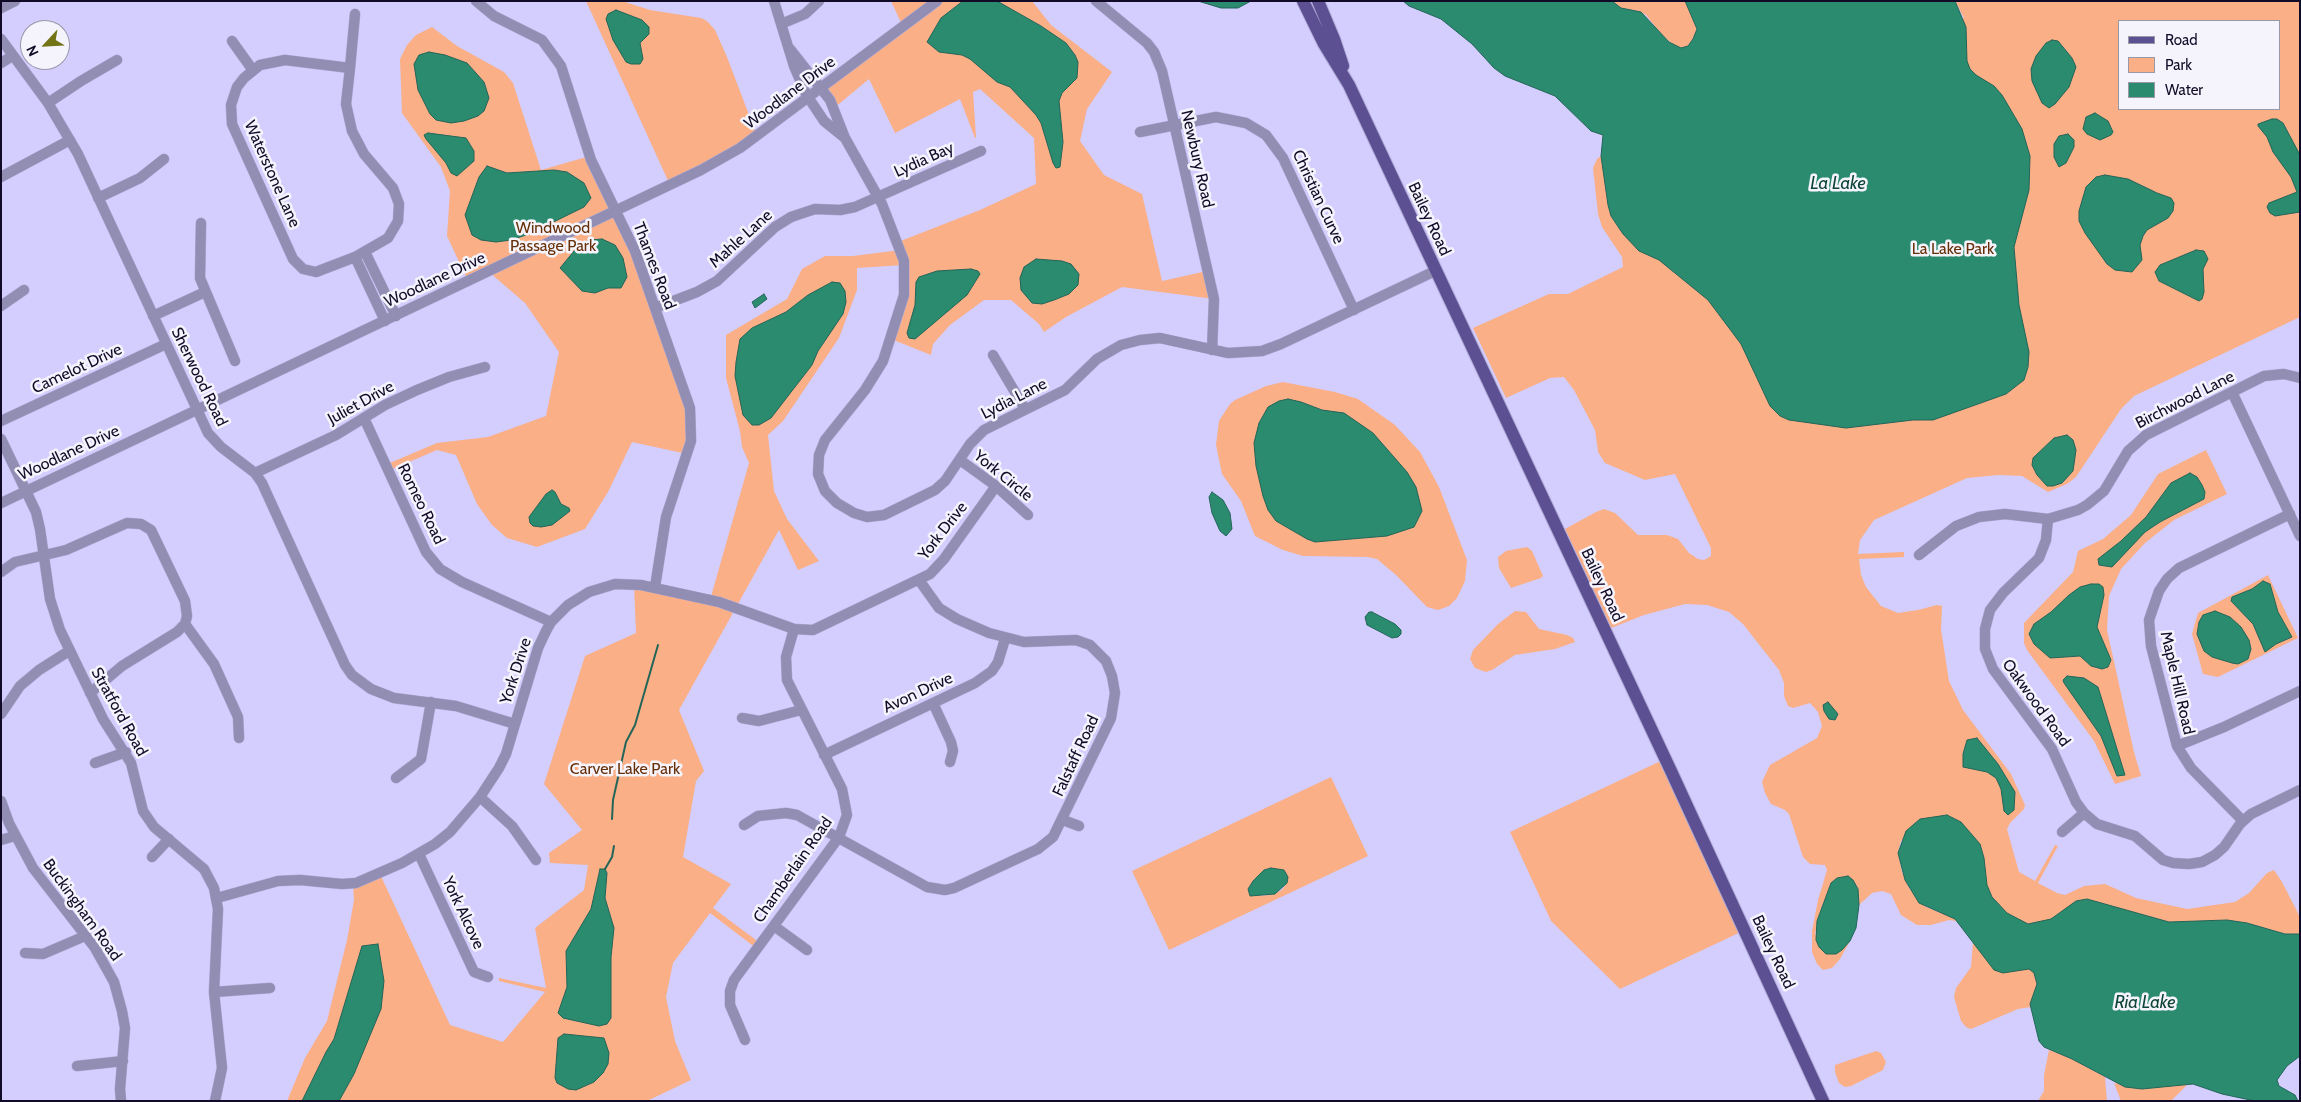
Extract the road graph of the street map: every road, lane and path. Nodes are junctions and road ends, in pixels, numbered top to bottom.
1 (15, 1) edge
2 (476, 1) edge
3 (774, 1) edge
4 (819, 1) edge
5 (937, 1) edge
6 (1096, 1) edge
7 (1303, 1) edge
8 (1318, 1) edge
9 (1, 8) edge
10 (355, 14) dead end
11 (781, 24) junction
12 (1, 39) edge
13 (232, 42) dead end
14 (790, 49) junction
15 (12, 56) junction
16 (117, 60) dead end
17 (1, 63) edge
18 (350, 68) junction
19 (252, 70) junction
20 (1349, 85) junction
21 (821, 88) junction
22 (808, 98) junction
23 (48, 103) junction
24 (1174, 125) junction
25 (1140, 132) dead end
26 (845, 138) junction
27 (70, 140) junction
28 (981, 151) dead end
29 (164, 159) dead end
30 (1, 177) edge
31 (879, 197) junction
32 (98, 198) junction
33 (616, 212) junction
34 (201, 223) dead end
35 (365, 252) junction
36 (355, 257) junction
37 (1435, 271) junction
38 (24, 290) dead end
39 (205, 292) junction
40 (1, 306) edge
41 (655, 308) junction
42 (1354, 310) junction
43 (153, 316) junction
44 (396, 316) junction
45 (385, 321) junction
46 (166, 344) junction
47 (1212, 350) junction
48 (993, 355) dead end
49 (236, 361) dead end
50 (485, 367) dead end
51 (2300, 378) edge
52 (2232, 392) junction
53 (1025, 409) junction
54 (196, 410) junction
55 (364, 418) junction
56 (1, 421) edge
57 (1, 439) edge
58 (960, 460) junction
59 (255, 473) junction
60 (996, 486) junction
61 (26, 491) junction
62 (1, 502) edge
63 (2290, 514) junction
64 (1028, 515) dead end
65 (2048, 519) junction
66 (2300, 536) edge
67 (44, 554) junction
68 (1919, 555) dead end
69 (1, 572) edge
70 (919, 580) junction
71 (655, 588) junction
72 (551, 622) junction
73 (185, 624) junction
74 (794, 629) junction
75 (1005, 639) junction
76 (69, 651) junction
77 (2300, 691) edge
78 (90, 693) junction
79 (431, 702) junction
80 (933, 703) junction
81 (801, 710) junction
82 (1, 714) edge
83 (742, 718) dead end
84 (515, 724) junction
85 (239, 738) dead end
86 (2177, 746) junction
87 (126, 752) junction
88 (824, 755) junction
89 (950, 762) dead end
90 (95, 763) dead end
91 (396, 778) dead end
92 (2300, 790) edge
93 (480, 798) junction
94 (1, 801) edge
95 (2084, 813) junction
96 (1063, 820) junction
97 (2243, 821) junction
98 (744, 826) dead end
99 (1079, 826) dead end
100 (2062, 832) dead end
101 (15, 836) junction
102 (839, 837) junction
103 (169, 839) junction
104 (1, 840) edge
105 (419, 854) junction
106 (152, 857) dead end
107 (536, 860) dead end
108 (217, 898) junction
109 (774, 926) junction
110 (85, 936) junction
111 (807, 950) dead end
112 (25, 953) dead end
113 (488, 977) dead end
114 (270, 988) dead end
115 (214, 992) junction
116 (745, 1040) dead end
117 (123, 1061) junction
118 (77, 1066) dead end
119 (121, 1101) edge
120 (215, 1101) edge
121 (1823, 1101) edge

1 - 9 street
2 - 33 street, Thames Road
3 - 11 street, Lydia Lane
4 - 11 street
5 - 21 street, Woodlane Drive
6 - 24 street, Newbury Road
7 - 20 main road, Bailey Road
8 - 20 main road, Bailey Road
10 - 18 street, Waterstone Lane
11 - 14 street, Lydia Lane
12 - 15 street, Sherwood Road
13 - 19 street
14 - 21 street, Lydia Lane
14 - 22 street, Lydia Lane
15 - 17 street
15 - 23 street, Sherwood Road
16 - 23 street
18 - 19 street
18 - 35 street, Waterstone Lane
19 - 36 street, Waterstone Lane
20 - 37 main road, Bailey Road
21 - 22 street, Woodlane Drive
21 - 26 street, Lydia Lane
22 - 26 street, Lydia Lane
22 - 33 street, Woodlane Drive
23 - 27 street, Sherwood Road
24 - 25 street, Christian Curve
24 - 42 street, Christian Curve
24 - 47 street, Newbury Road
26 - 31 street, Lydia Lane
27 - 30 street
27 - 32 street, Sherwood Road
28 - 31 street, Lydia Bay
29 - 32 street
31 - 41 street, Mahle Lane
31 - 58 street, Lydia Lane
32 - 43 street, Sherwood Road
33 - 41 street, Thames Road
33 - 44 street, Woodlane Drive
34 - 39 street
35 - 36 street, Waterstone Lane
35 - 44 street
36 - 45 street
37 - 42 street, Lydia Lane
37 - 121 main road, Bailey Road
38 - 40 street
39 - 43 street
39 - 49 street
41 - 71 street, Thames Road
42 - 47 street, Lydia Lane
43 - 46 street, Sherwood Road
44 - 45 street, Woodlane Drive
45 - 54 street, Woodlane Drive
46 - 54 street, Sherwood Road
46 - 56 street, Camelot Drive
47 - 53 street, Lydia Lane
48 - 53 street
50 - 55 street, Juliet Drive
51 - 52 street, Birchwood Lane
52 - 63 street
52 - 65 street, Birchwood Lane
53 - 58 street, Lydia Lane
54 - 59 street, Sherwood Road
54 - 61 street, Woodlane Drive
55 - 59 street, Juliet Drive
55 - 72 street, Romeo Road
57 - 61 street, Stratford Road
58 - 60 street, York Circle
59 - 79 street, Sherwood Road
60 - 64 street, York Circle
60 - 70 street, York Drive
61 - 62 street, Woodlane Drive
61 - 67 street, Stratford Road
63 - 66 street
63 - 86 street, Maple Hill Road
65 - 68 street, Birchwood Lane
65 - 95 street, Oakwood Road
67 - 69 street
67 - 73 street
67 - 76 street, Stratford Road
70 - 74 street, York Drive
70 - 75 street, Falstaff Road
71 - 72 street, York Drive
71 - 74 street, York Drive
72 - 84 street, York Drive
73 - 78 street
73 - 85 street
74 - 81 street, Chamberlain Road
75 - 80 street, Avon Drive
75 - 96 street, Falstaff Road
76 - 78 street, Stratford Road
76 - 82 street
77 - 86 street
78 - 87 street, Stratford Road
79 - 84 street, Sherwood Road
79 - 91 street
80 - 88 street, Avon Drive
80 - 89 street
81 - 83 street
81 - 88 street, Chamberlain Road
84 - 93 street, York Drive
86 - 97 street, Maple Hill Road
87 - 90 street
87 - 103 street, Stratford Road
88 - 102 street, Chamberlain Road
92 - 97 street, Oakwood Road
93 - 105 street, York Drive
93 - 107 street
94 - 101 street, Buckingham Road
95 - 97 street, Oakwood Road
95 - 100 street
96 - 99 street
96 - 102 street, Falstaff Road
98 - 102 street, Falstaff Road
101 - 104 street
101 - 110 street, Buckingham Road
102 - 109 street, Chamberlain Road
103 - 106 street
103 - 108 street, Stratford Road
105 - 108 street, York Drive
105 - 113 street, York Alcove
108 - 115 street, Stratford Road
109 - 111 street
109 - 116 street, Chamberlain Road
110 - 112 street
110 - 117 street, Buckingham Road
114 - 115 street
115 - 120 street, Stratford Road
117 - 118 street
117 - 119 street, Buckingham Road

